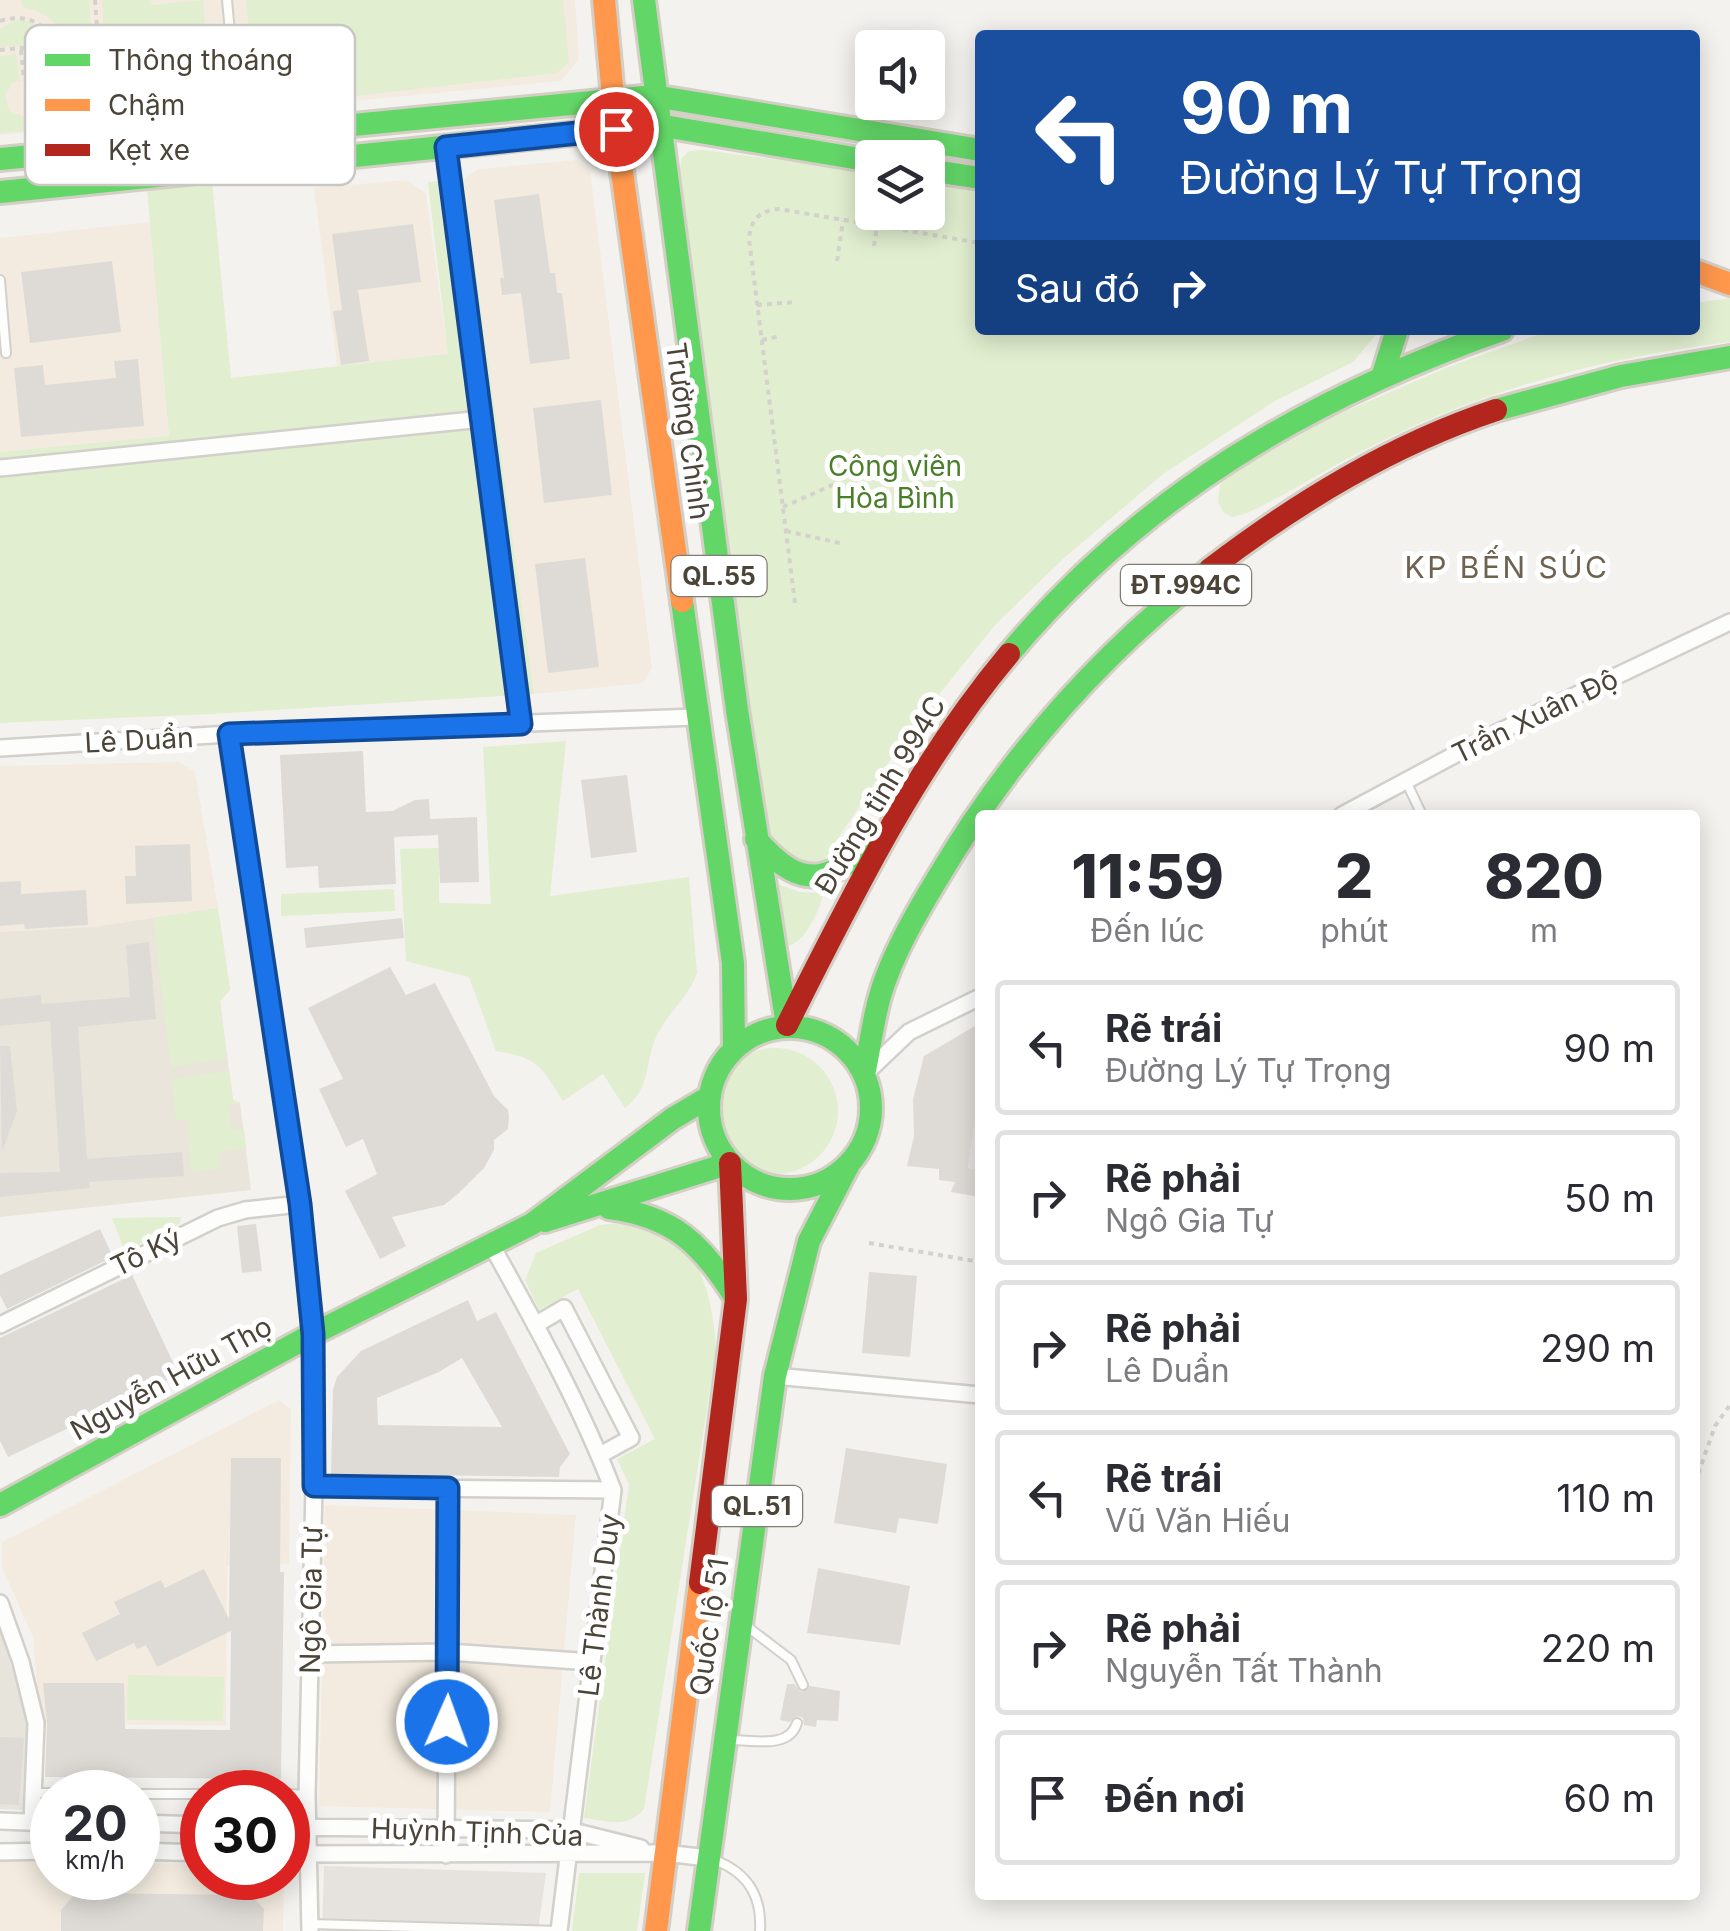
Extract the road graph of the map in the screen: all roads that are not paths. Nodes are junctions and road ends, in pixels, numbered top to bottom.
1 (227, 0) edge
2 (604, 0) edge
3 (644, 0) edge
4 (229, 25) edge
5 (654, 96) junction
6 (614, 99) junction
7 (355, 123) edge
8 (658, 125) junction
9 (616, 129) junction
10 (446, 147) junction
11 (975, 149) edge
12 (25, 156) edge
13 (355, 156) edge
14 (855, 158) edge
15 (0, 159) edge
16 (945, 173) edge
17 (975, 177) edge
18 (71, 185) edge
19 (0, 192) edge
20 (1700, 273) edge
21 (0, 280) edge
22 (1730, 284) edge
23 (1700, 288) edge
24 (1395, 335) edge
25 (1488, 335) edge
26 (6, 352) dead end
27 (1730, 357) edge
28 (1382, 377) junction
29 (482, 419) junction
30 (0, 468) edge
31 (1730, 622) edge
32 (698, 717) junction
33 (521, 724) junction
34 (229, 734) junction
35 (0, 748) edge
36 (1405, 779) junction
37 (977, 810) edge
38 (1351, 810) edge
39 (1420, 810) edge
40 (975, 813) edge
41 (884, 838) junction
42 (756, 839) junction
43 (975, 1000) edge
44 (787, 1025) junction
45 (734, 1049) junction
46 (864, 1075) junction
47 (709, 1097) junction
48 (730, 1164) junction
49 (848, 1166) junction
50 (300, 1204) junction
51 (595, 1207) junction
52 (532, 1224) junction
53 (492, 1246) junction
54 (736, 1298) junction
55 (0, 1325) edge
56 (536, 1325) junction
57 (313, 1334) junction
58 (775, 1376) junction
59 (975, 1396) edge
60 (600, 1455) junction
61 (314, 1486) junction
62 (448, 1488) junction
63 (613, 1490) junction
64 (0, 1504) edge
65 (0, 1603) edge
66 (740, 1621) junction
67 (449, 1652) junction
68 (310, 1654) junction
69 (592, 1662) junction
70 (803, 1684) dead end
71 (797, 1723) dead end
72 (723, 1740) junction
73 (35, 1770) edge
74 (308, 1770) edge
75 (0, 1821) edge
76 (30, 1822) edge
77 (444, 1827) junction
78 (310, 1828) edge
79 (569, 1830) junction
80 (0, 1852) edge
81 (30, 1852) edge
82 (310, 1854) edge
83 (665, 1854) junction
84 (446, 1855) junction
85 (566, 1855) junction
86 (708, 1858) junction
87 (309, 1900) edge
88 (310, 1927) edge
89 (559, 1931) edge
90 (656, 1931) edge
91 (699, 1931) edge
92 (760, 1931) edge

1 - 4 lane
2 - 6 main road, Trường Chinh / QL.55
3 - 5 main road, Trường Chinh / QL.55
5 - 6 main road
5 - 8 main road, Trường Chinh / QL.55
5 - 11 main road
6 - 7 main road
6 - 9 main road, Trường Chinh / QL.55
8 - 9 main road
8 - 14 main road
8 - 42 main road, Trường Chinh / QL.55
9 - 10 main road
9 - 32 main road, Trường Chinh / QL.55
10 - 13 main road
10 - 29 street
12 - 15 main road
16 - 17 main road
18 - 19 main road
20 - 22 main road
21 - 26 lane
22 - 23 main road
24 - 28 main road
25 - 28 main road, Đường tỉnh 994C / ĐT.994C
27 - 37 main road, ĐT.994C
28 - 41 main road, Đường tỉnh 994C / ĐT.994C
29 - 30 street
29 - 33 street
31 - 36 street, Trần Xuân Độ
32 - 33 street, Lê Duẩn
32 - 45 main road, Trường Chinh / QL.55
33 - 34 street, Lê Duẩn
34 - 35 street, Lê Duẩn
34 - 50 street, Ngô Gia Tự
36 - 38 street, Trần Xuân Độ
36 - 39 lane
40 - 46 main road, ĐT.994C
41 - 42 main road
41 - 44 main road, Đường tỉnh 994C / ĐT.994C
42 - 44 main road, Trường Chinh / QL.55
43 - 46 street
44 - 45 main road
44 - 46 main road
45 - 47 main road
46 - 49 main road
47 - 48 main road
47 - 52 main road, Nguyễn Hữu Thọ
48 - 49 main road
48 - 51 main road, Nguyễn Hữu Thọ
48 - 54 main road, Quốc lộ 51 / QL.51
49 - 58 main road, Quốc lộ 51 / QL.51
50 - 55 street, Tô Ký
50 - 57 street, Ngô Gia Tự
51 - 52 main road, Nguyễn Hữu Thọ
51 - 54 main road
52 - 53 main road, Nguyễn Hữu Thọ
53 - 56 street, Lê Thành Duy
53 - 57 main road, Nguyễn Hữu Thọ
54 - 83 main road, Quốc lộ 51 / QL.51
56 - 60 street, Lê Thành Duy
56 - 60 street
57 - 61 street, Ngô Gia Tự
57 - 64 main road, Nguyễn Hữu Thọ
58 - 59 street
58 - 66 main road, Quốc lộ 51 / QL.51
60 - 63 street, Lê Thành Duy
61 - 62 street
61 - 68 street, Ngô Gia Tự
62 - 63 street
62 - 67 street
63 - 69 street, Lê Thành Duy
65 - 73 street
66 - 70 lane
66 - 72 main road, Quốc lộ 51 / QL.51
67 - 68 street
67 - 69 street
67 - 77 street
68 - 74 street, Ngô Gia Tự
69 - 79 street, Lê Thành Duy
71 - 72 lane
72 - 86 main road, Quốc lộ 51 / QL.51
75 - 76 street
77 - 78 street, Huỳnh Tịnh Của
77 - 79 street, Huỳnh Tịnh Của
77 - 84 street
79 - 83 street, Huỳnh Tịnh Của
79 - 85 street, Lê Thành Duy
80 - 81 street
82 - 84 street, Huỳnh Tịnh Của
83 - 85 street, Huỳnh Tịnh Của
83 - 86 street, Huỳnh Tịnh Của
83 - 90 main road, Quốc lộ 51 / QL.51
84 - 85 street, Huỳnh Tịnh Của
85 - 89 street, Lê Thành Duy
86 - 91 main road, Quốc lộ 51 / QL.51
86 - 92 lane
87 - 88 street, Ngô Gia Tự
88 - 89 lane

